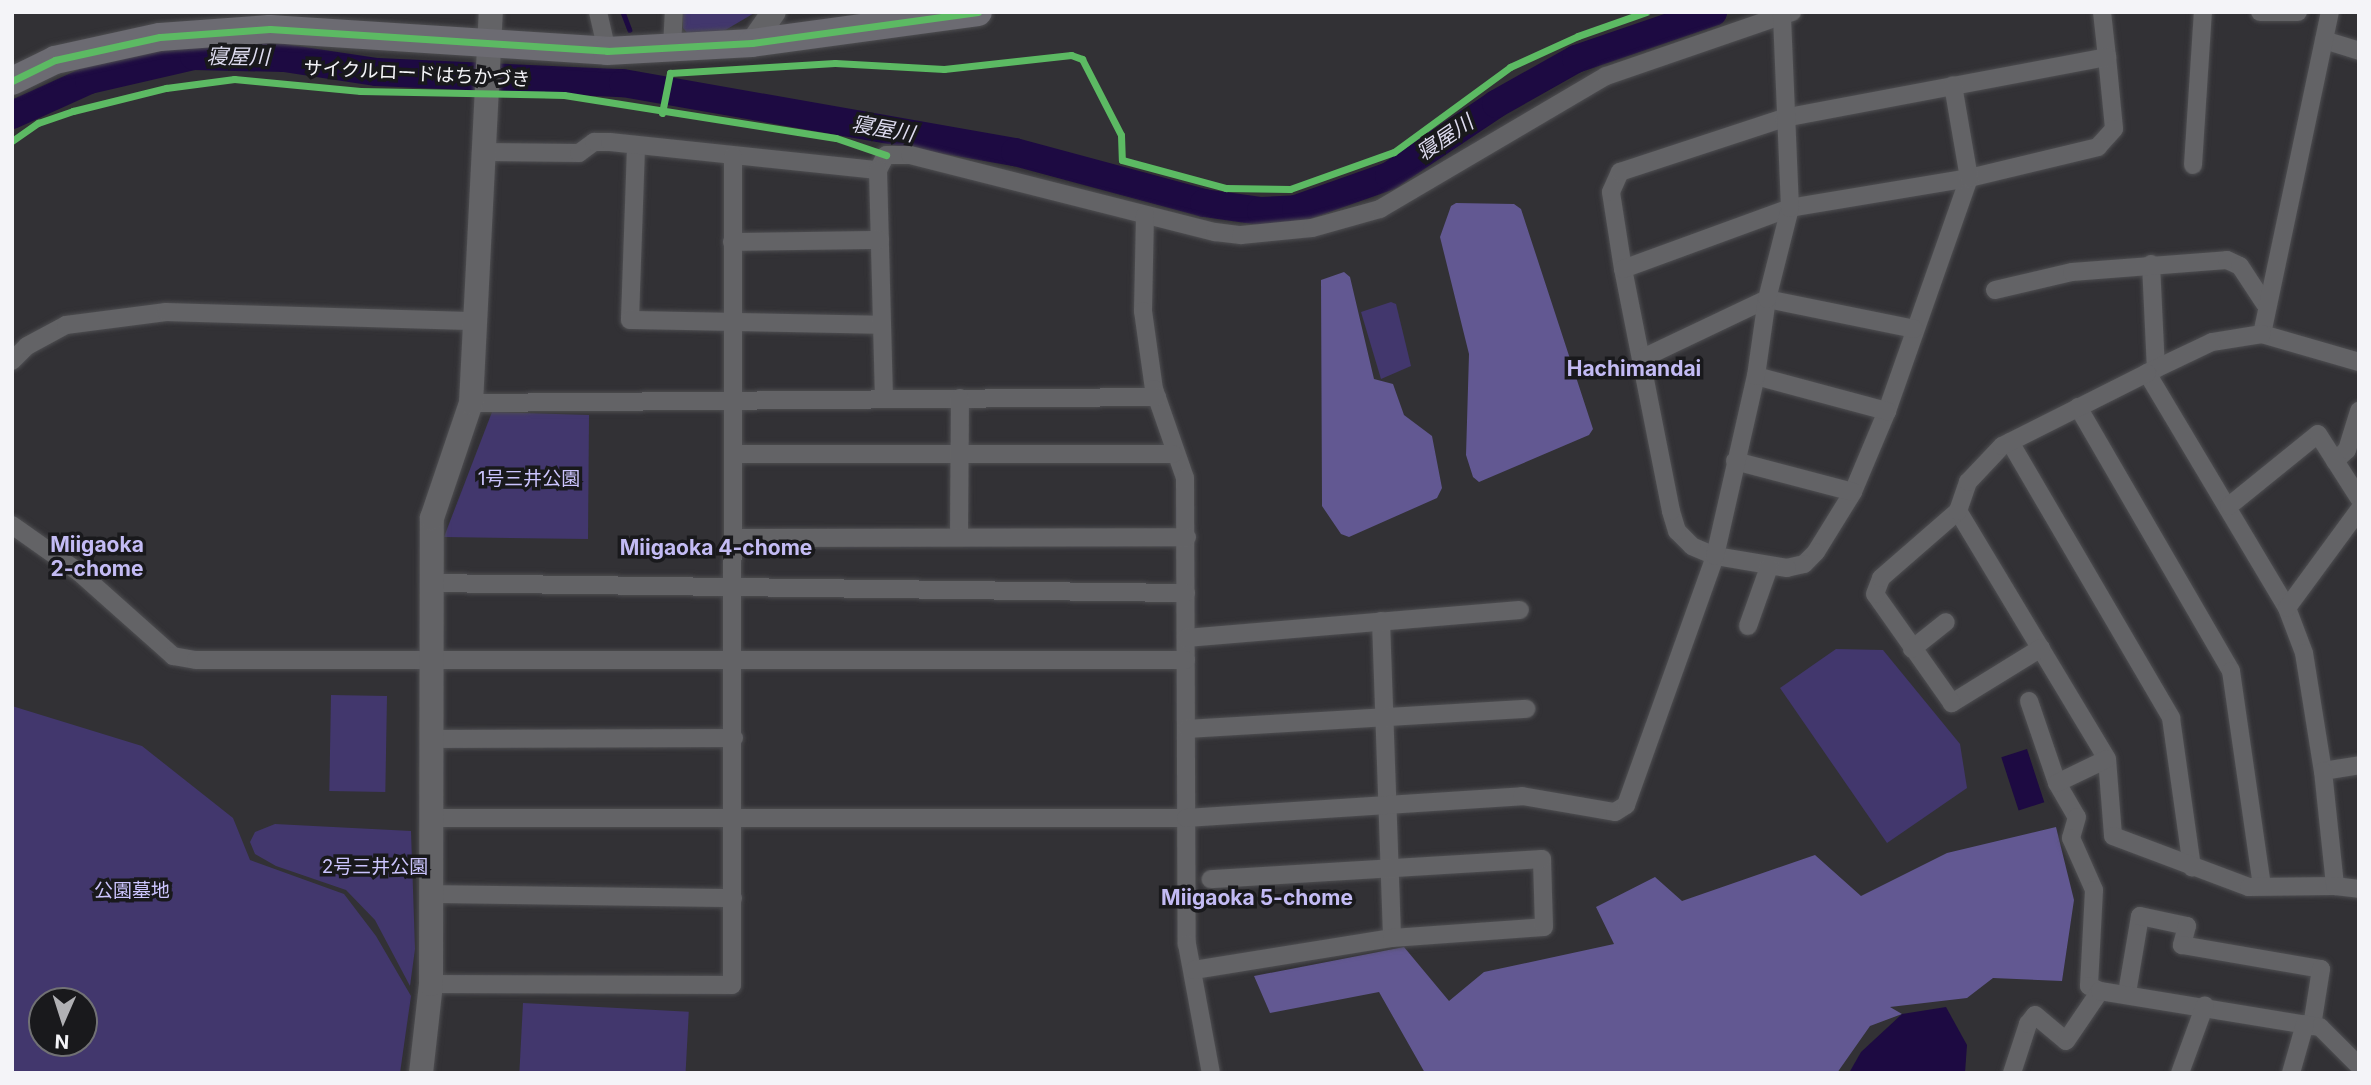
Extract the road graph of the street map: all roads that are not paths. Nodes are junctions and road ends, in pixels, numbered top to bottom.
1 (491, 12) edge
2 (598, 12) edge
3 (674, 12) edge
4 (774, 12) edge
5 (978, 12) edge
6 (2102, 12) edge
7 (2203, 12) edge
8 (2260, 12) edge
9 (2298, 12) edge
10 (2330, 12) edge
11 (1787, 13) edge
12 (2324, 40) junction
13 (752, 43) junction
14 (672, 47) junction
15 (607, 51) junction
16 (2359, 51) edge
17 (488, 54) junction
18 (2107, 57) junction
19 (12, 81) edge
20 (1953, 85) junction
21 (1784, 118) junction
22 (636, 147) junction
23 (485, 152) junction
24 (733, 156) junction
25 (2193, 165) dead end
26 (878, 170) junction
27 (1969, 178) junction
28 (1790, 208) junction
29 (1145, 215) junction
30 (880, 240) junction
31 (732, 242) junction
32 (2151, 264) junction
33 (1623, 269) junction
34 (1994, 290) dead end
35 (1767, 299) junction
36 (2265, 304) junction
37 (477, 321) junction
38 (732, 322) junction
39 (882, 325) junction
40 (1914, 329) junction
41 (2262, 334) junction
42 (1643, 358) junction
43 (12, 361) edge
44 (2359, 362) edge
45 (2152, 371) junction
46 (1756, 376) junction
47 (960, 397) junction
48 (1157, 397) junction
49 (884, 398) junction
50 (471, 403) junction
51 (732, 404) junction
52 (2078, 407) junction
53 (1887, 411) junction
54 (2359, 411) edge
55 (2010, 442) junction
56 (733, 454) junction
57 (1173, 454) junction
58 (960, 455) junction
59 (1735, 461) junction
60 (2335, 461) junction
61 (1853, 492) junction
62 (2359, 498) edge
63 (2229, 506) junction
64 (2359, 510) edge
65 (1958, 511) junction
66 (12, 525) edge
67 (960, 537) junction
68 (1186, 537) junction
69 (733, 538) junction
70 (1715, 556) junction
71 (1769, 567) junction
72 (429, 583) junction
73 (733, 589) junction
74 (1186, 593) junction
75 (2287, 608) junction
76 (1520, 610) dead end
77 (1381, 621) junction
78 (1946, 622) dead end
79 (1748, 626) dead end
80 (1186, 638) junction
81 (2041, 648) junction
82 (1912, 649) junction
83 (1186, 660) junction
84 (429, 662) junction
85 (734, 663) junction
86 (2029, 701) dead end
87 (1526, 709) dead end
88 (1384, 719) junction
89 (1187, 729) junction
90 (734, 738) junction
91 (429, 739) junction
92 (2106, 759) junction
93 (2359, 765) edge
94 (2323, 771) junction
95 (2057, 783) junction
96 (1387, 805) junction
97 (734, 817) junction
98 (431, 818) junction
99 (1186, 818) junction
100 (1390, 866) junction
101 (2192, 868) junction
102 (1211, 879) dead end
103 (2262, 886) junction
104 (2335, 886) junction
105 (2359, 889) edge
106 (431, 894) junction
107 (733, 898) junction
108 (1392, 938) junction
109 (1194, 970) junction
110 (431, 984) junction
111 (2100, 991) junction
112 (2127, 993) junction
113 (2205, 1005) junction
114 (2309, 1025) junction
115 (2359, 1066) edge
116 (421, 1073) edge
117 (1211, 1073) edge
118 (2012, 1073) edge
119 (2180, 1073) edge
120 (2291, 1073) edge

1 - 17 street
2 - 15 street
3 - 14 street
4 - 13 street
5 - 13 main road
6 - 18 street
7 - 25 street
8 - 9 street
10 - 12 street
11 - 21 street
11 - 29 street
12 - 16 street
12 - 36 street
13 - 14 main road
14 - 15 main road
15 - 17 main road
17 - 19 main road
17 - 23 street
18 - 20 street
18 - 27 street
20 - 21 street
20 - 27 street
21 - 28 street
21 - 33 street
22 - 23 street
22 - 24 street
22 - 38 street
23 - 37 street
24 - 26 street
24 - 31 street
26 - 29 street
26 - 30 street
27 - 28 street
27 - 40 street
28 - 33 street
28 - 35 street
29 - 48 street
30 - 31 street
30 - 39 street
31 - 38 street
32 - 34 street
32 - 36 street
32 - 45 street
33 - 42 street
35 - 40 street
35 - 42 street
35 - 46 street
36 - 41 street
37 - 43 street
37 - 50 street
38 - 39 street
38 - 51 street
39 - 49 street
40 - 53 street
41 - 44 street
41 - 45 street
42 - 70 street
45 - 52 street
45 - 63 street
46 - 53 street
46 - 59 street
47 - 48 street
47 - 49 street
47 - 58 street
48 - 57 street
49 - 51 street
50 - 51 street
50 - 72 street
51 - 56 street
52 - 55 street
52 - 103 street
53 - 61 street
54 - 60 street
55 - 65 street
55 - 101 street
56 - 58 street
56 - 69 street
57 - 58 street
57 - 68 street
58 - 67 street
59 - 61 street
59 - 70 street
60 - 62 street
60 - 63 street
61 - 71 street
63 - 75 street
64 - 75 street
65 - 81 street
65 - 82 street
66 - 84 street
67 - 68 street
67 - 69 street
68 - 74 street
69 - 73 street
70 - 71 street
70 - 96 street
71 - 79 street
72 - 73 street
72 - 84 street
73 - 74 street
73 - 85 street
74 - 80 street
75 - 94 street
76 - 77 street
77 - 80 street
77 - 88 street
78 - 82 street
80 - 83 street
81 - 82 street
81 - 92 street
83 - 85 street
83 - 89 street
84 - 85 street
84 - 91 street
85 - 90 street
86 - 95 street
87 - 88 street
88 - 89 street
88 - 96 street
89 - 99 street
90 - 91 street
90 - 97 street
91 - 98 street
92 - 95 street
92 - 101 street
93 - 94 street
94 - 104 street
95 - 111 street
96 - 99 street
96 - 100 street
97 - 98 street
97 - 99 street
97 - 107 street
98 - 106 street
99 - 109 street
100 - 102 street
100 - 108 street
100 - 108 street
101 - 103 street
103 - 104 street
104 - 105 street
106 - 107 street
106 - 110 street
107 - 110 street
108 - 109 street
109 - 117 street
110 - 116 street
111 - 112 street
111 - 118 street
112 - 113 street
112 - 114 street
113 - 114 street
113 - 119 street
114 - 115 street
114 - 120 street

